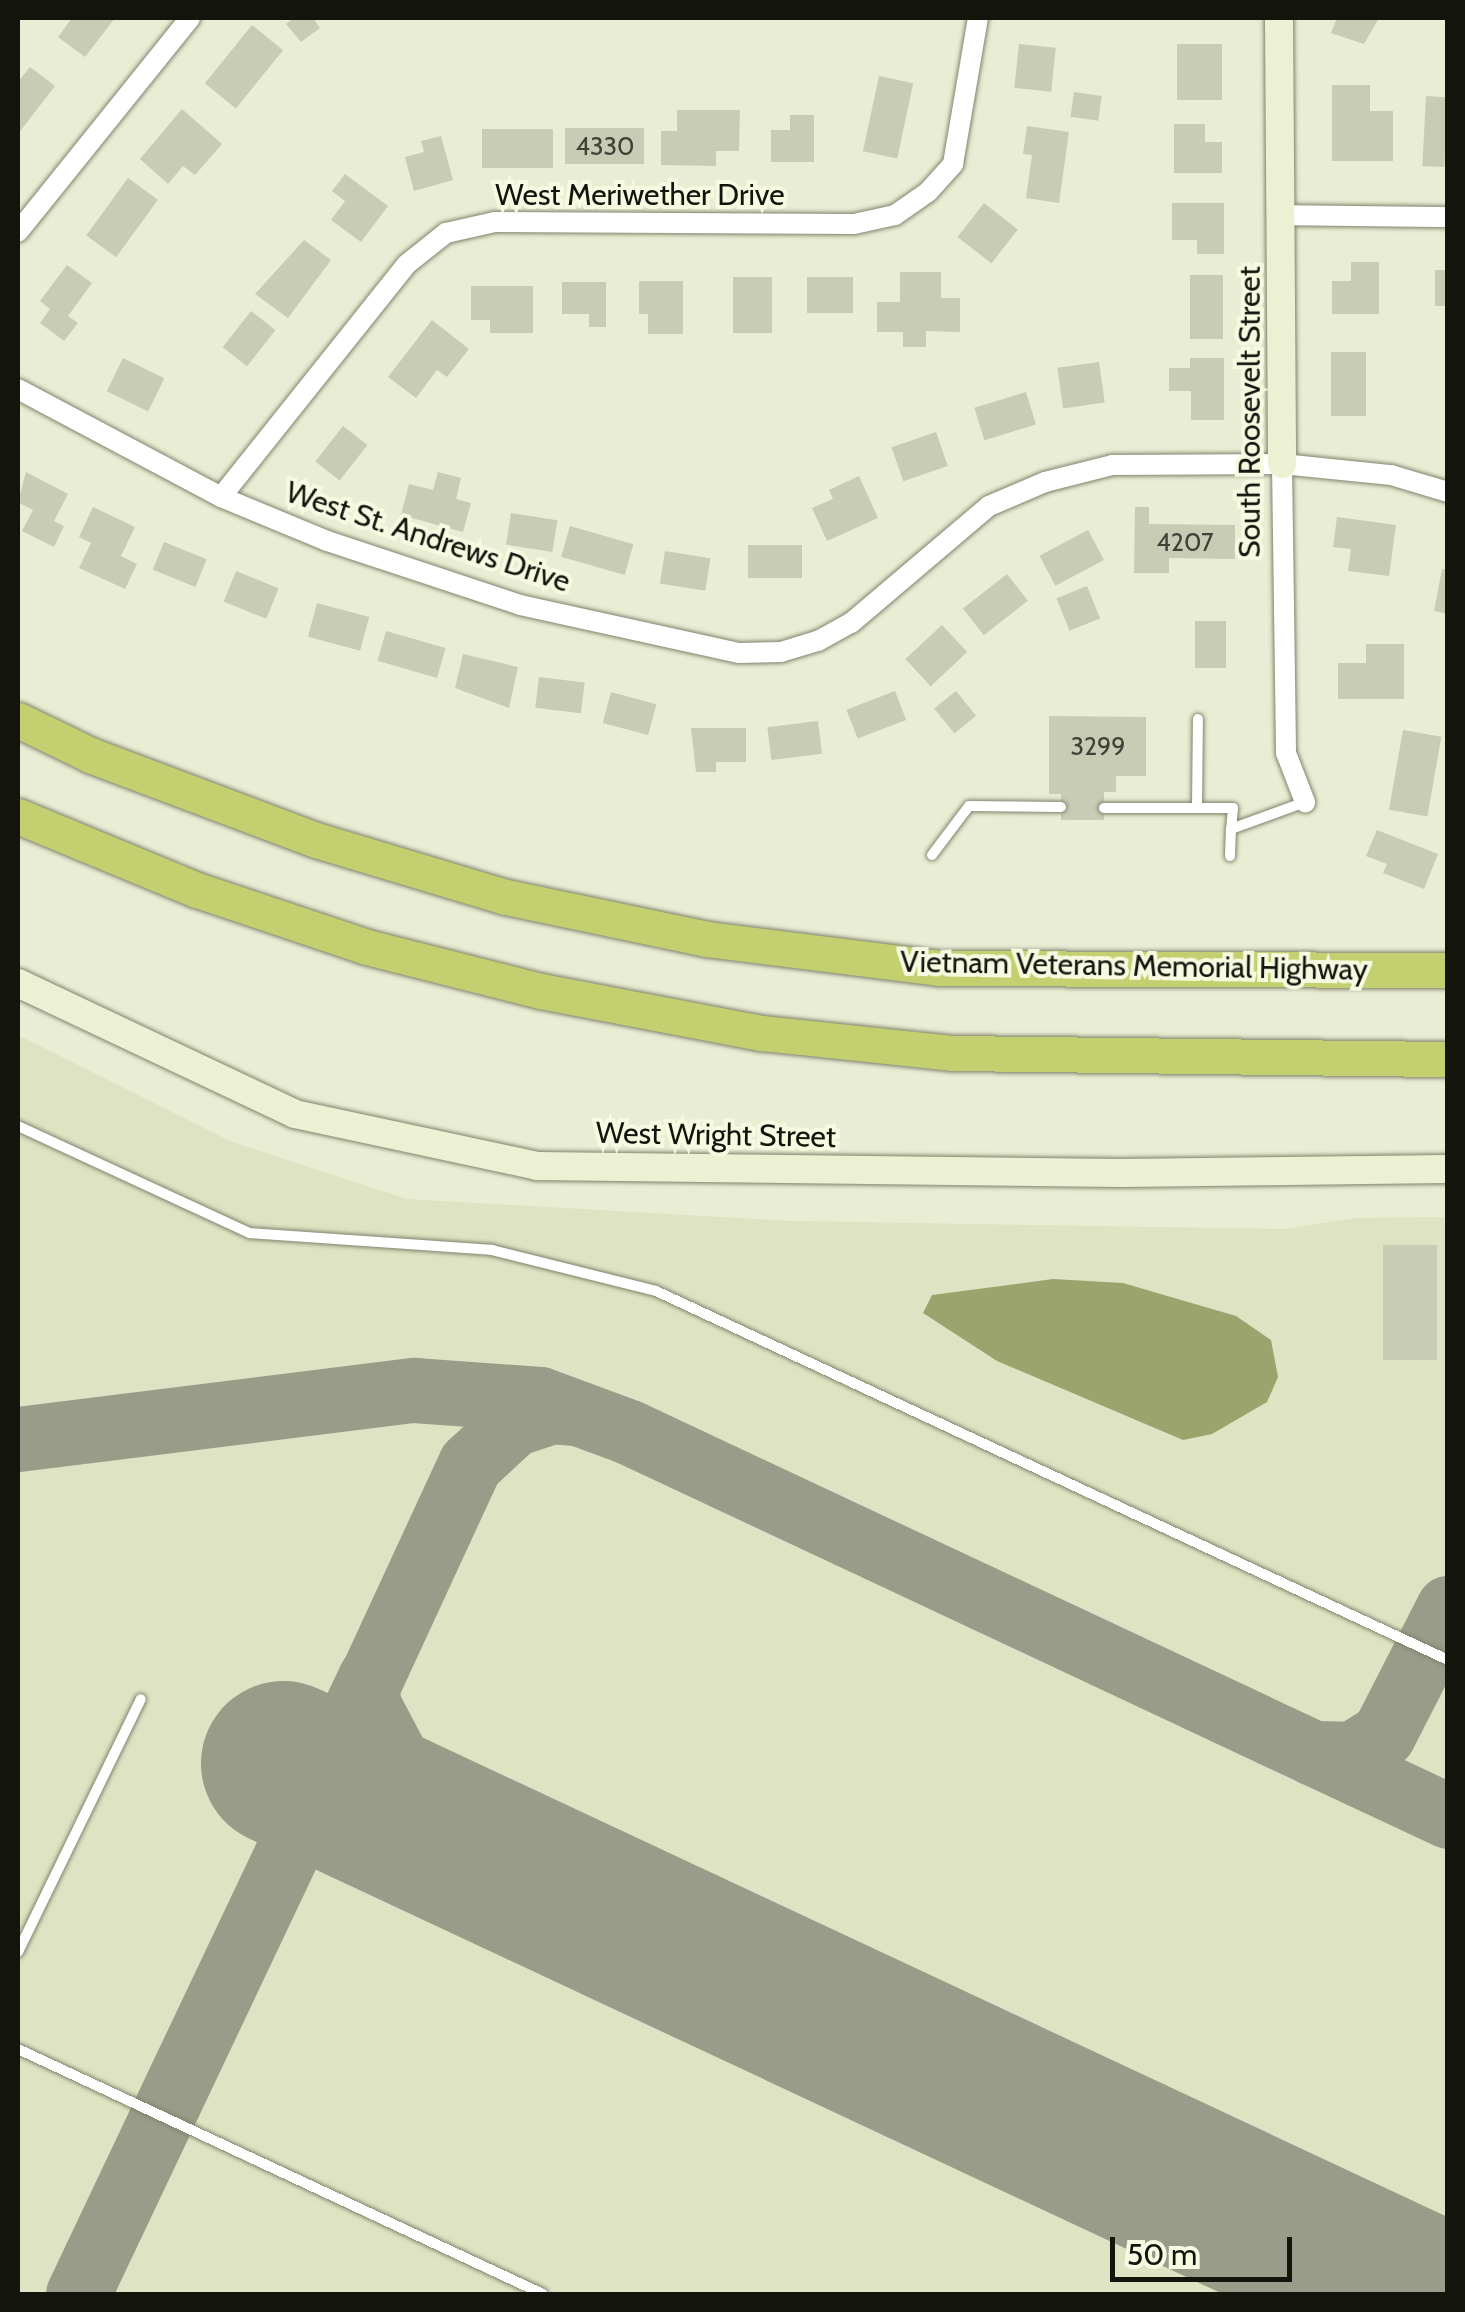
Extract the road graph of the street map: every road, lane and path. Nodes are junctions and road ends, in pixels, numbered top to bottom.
1 (190, 18) edge
2 (978, 18) edge
3 (1279, 18) edge
4 (1280, 215) junction
5 (1448, 217) edge
6 (18, 232) edge
7 (18, 389) edge
8 (1282, 464) junction
9 (1448, 492) edge
10 (221, 497) junction
11 (1198, 719) dead end
12 (18, 720) edge
13 (1305, 802) joint
14 (1061, 807) dead end
15 (1104, 808) dead end
16 (1197, 808) junction
17 (18, 816) edge
18 (1231, 829) junction
19 (932, 855) dead end
20 (1230, 856) dead end
21 (1448, 970) edge
22 (18, 983) edge
23 (1448, 1059) edge
24 (18, 1126) edge
25 (1448, 1170) edge
26 (1448, 1660) edge
27 (140, 1699) dead end
28 (18, 1952) edge
29 (18, 2048) edge
30 (542, 2294) edge

1 - 6 street
2 - 10 street, West Meriwether Drive
3 - 4 street, South Roosevelt Street
4 - 5 street
4 - 8 street, South Roosevelt Street
7 - 10 street, West St. Andrews Drive
8 - 9 street, West St. Andrews Drive
8 - 10 street, West St. Andrews Drive
8 - 13 street, South Roosevelt Street
11 - 16 lane
12 - 21 highway, Vietnam Veterans Memorial Highway
13 - 18 lane
14 - 19 lane
15 - 16 lane
16 - 18 lane
17 - 23 highway
18 - 20 lane
22 - 25 street, West Wright Street
24 - 26 lane
27 - 28 lane
29 - 30 lane

